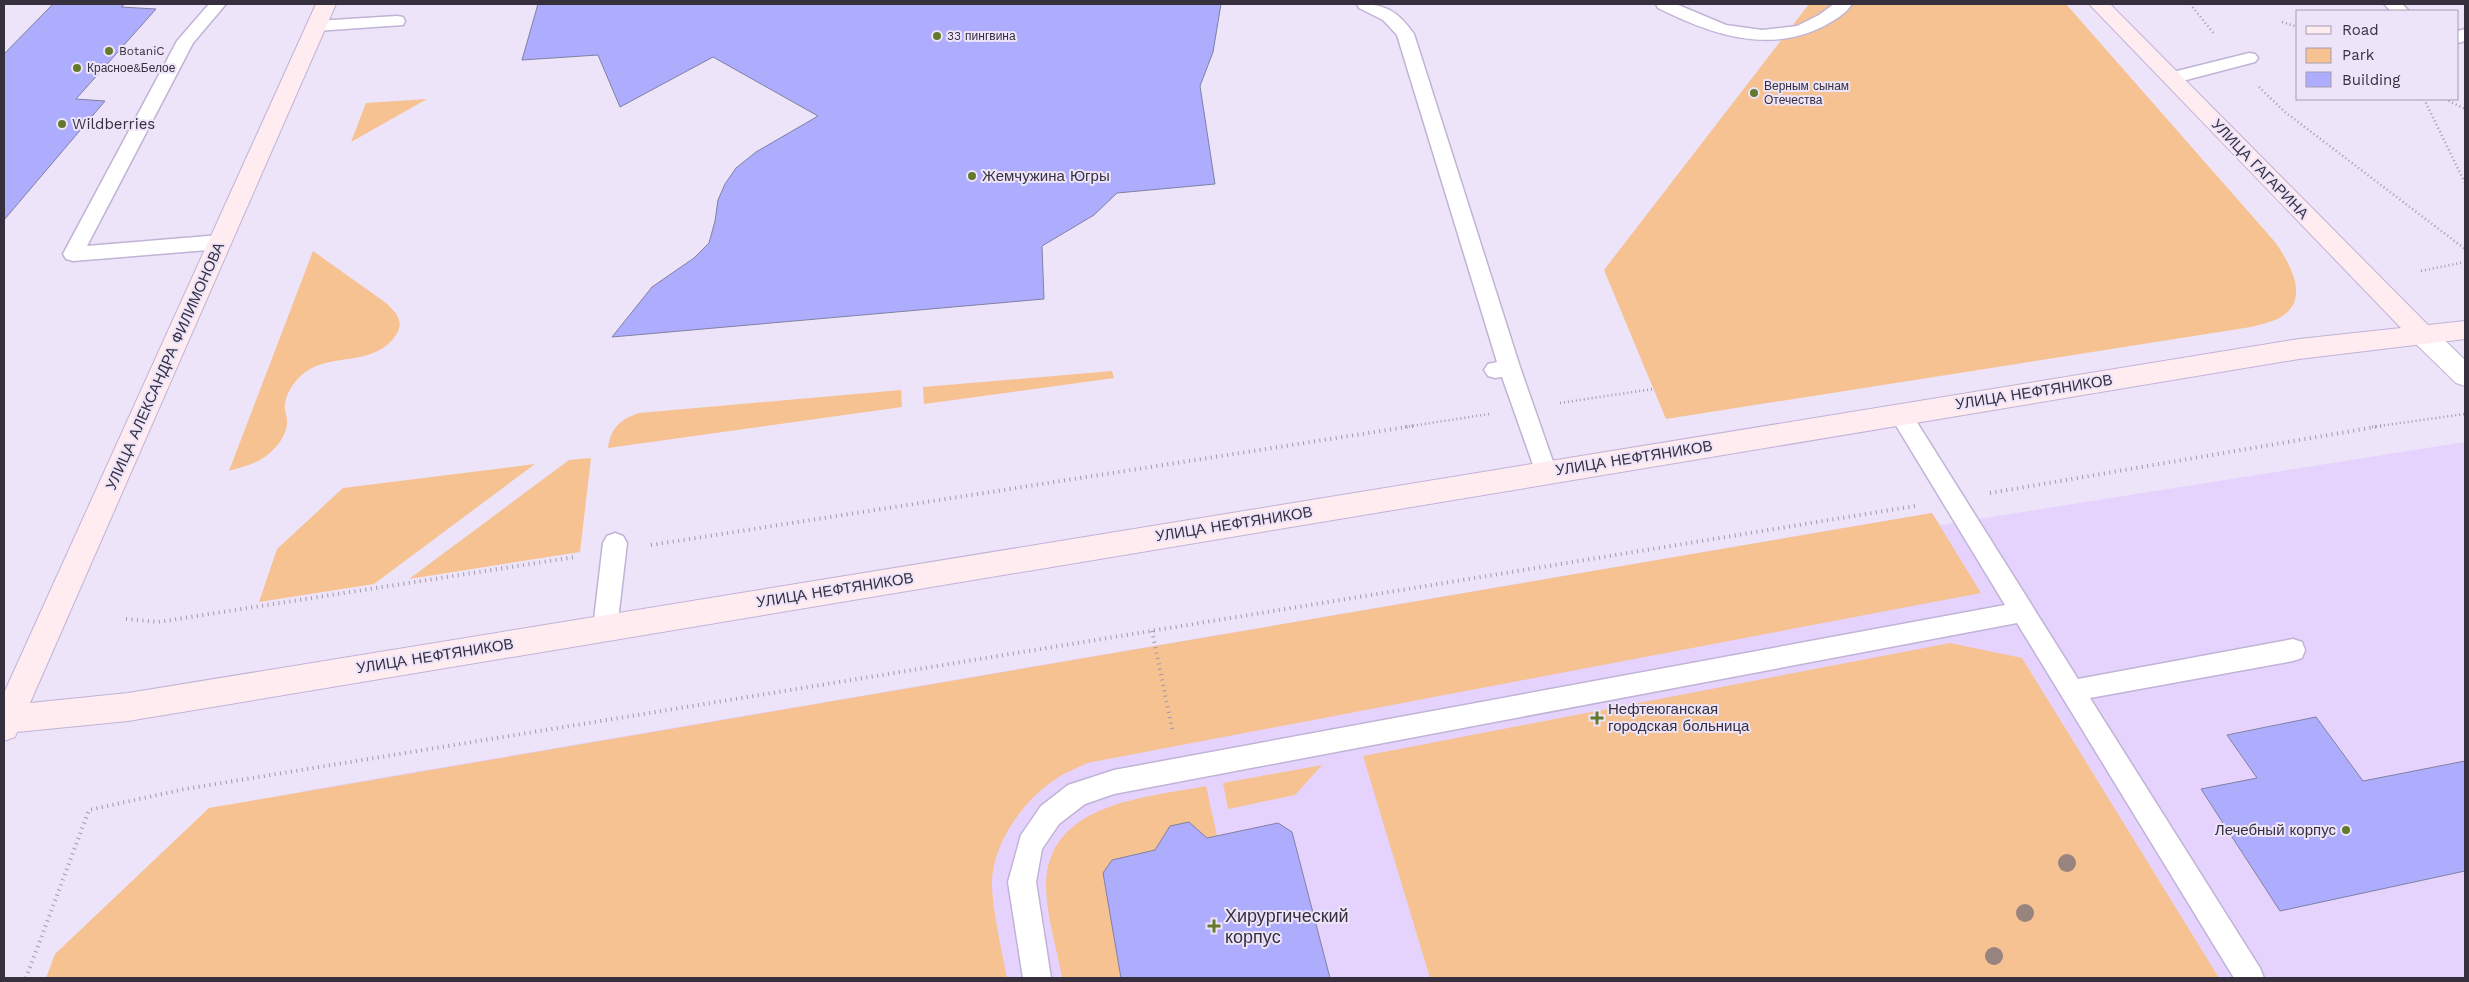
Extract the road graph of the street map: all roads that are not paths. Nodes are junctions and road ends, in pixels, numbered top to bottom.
1 (218, 4) edge
2 (326, 4) edge
3 (1365, 4) edge
4 (1664, 4) edge
5 (1844, 4) edge
6 (2099, 4) edge
7 (397, 20) dead end
8 (316, 26) junction
9 (2242, 60) road end
10 (2171, 78) junction
11 (220, 242) junction
12 (2465, 330) edge
13 (2422, 334) junction
14 (2465, 376) edge
15 (1900, 414) junction
16 (1546, 473) junction
17 (615, 547) road end
18 (2022, 612) junction
19 (605, 628) junction
20 (2293, 650) dead end
21 (2071, 691) junction
22 (5, 721) edge
23 (1037, 978) edge
24 (2250, 978) edge

1 - 11 lane
2 - 8 main road, УЛИЦА АЛЕКСАНДРА ФИЛИМОНОВА
3 - 16 lane
4 - 5 lane
6 - 10 main road, УЛИЦА ГАГАРИНА
7 - 8 lane
8 - 11 main road, УЛИЦА АЛЕКСАНДРА ФИЛИМОНОВА
9 - 10 lane
10 - 13 main road, УЛИЦА ГАГАРИНА
11 - 22 main road, УЛИЦА АЛЕКСАНДРА ФИЛИМОНОВА
12 - 13 main road, УЛИЦА НЕФТЯНИКОВ
13 - 14 street
13 - 15 main road, УЛИЦА НЕФТЯНИКОВ
15 - 16 main road, УЛИЦА НЕФТЯНИКОВ
15 - 18 lane
16 - 19 main road, УЛИЦА НЕФТЯНИКОВ
17 - 19 lane
18 - 21 lane
18 - 23 lane
19 - 22 main road, УЛИЦА НЕФТЯНИКОВ
20 - 21 lane
21 - 24 lane

